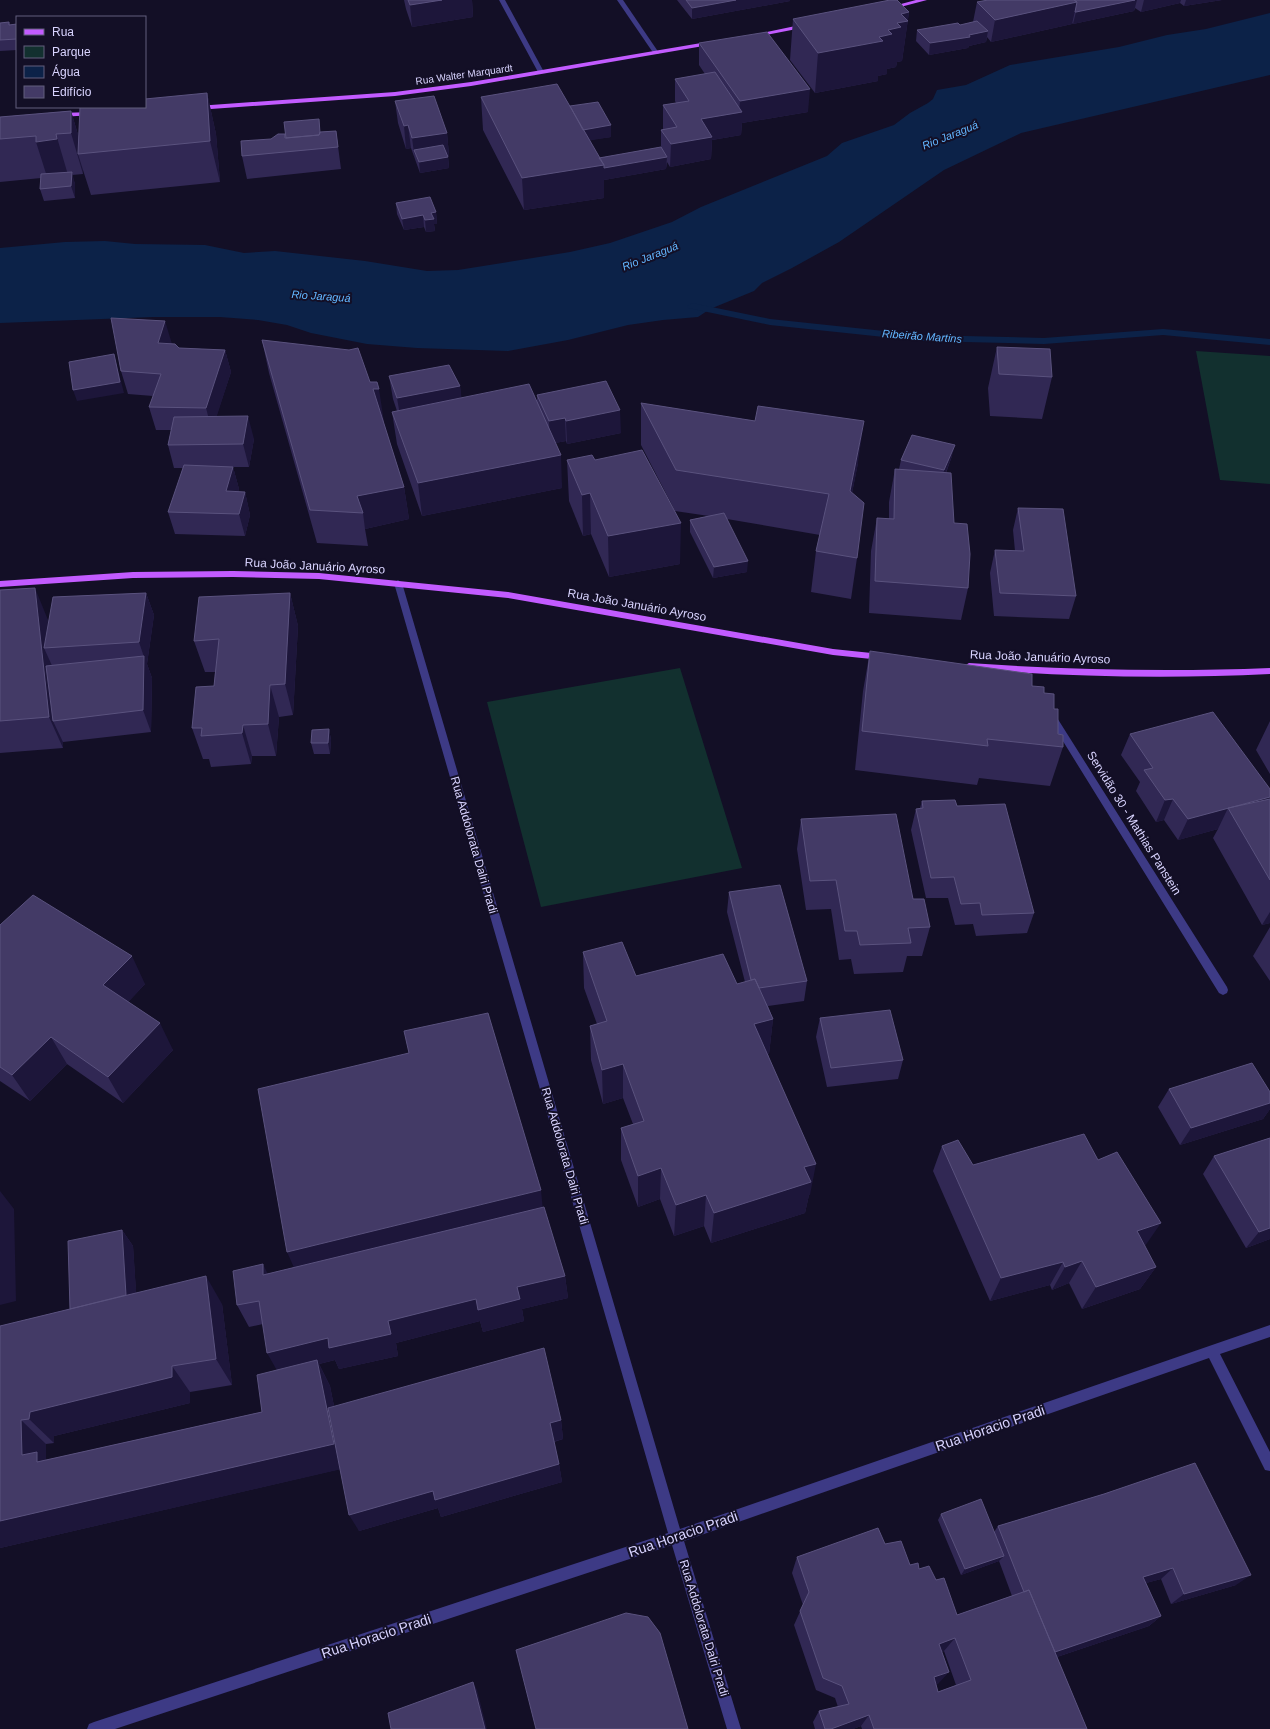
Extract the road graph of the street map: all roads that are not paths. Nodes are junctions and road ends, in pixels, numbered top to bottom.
1 (502, 0) edge
2 (620, 0) edge
3 (924, 0) edge
4 (880, 10) edge
5 (813, 24) edge
6 (747, 37) edge
7 (717, 42) edge
8 (656, 53) junction
9 (541, 72) junction
10 (189, 108) edge
11 (102, 113) edge
12 (55, 116) edge
13 (398, 583) junction
14 (0, 584) edge
15 (887, 658) edge
16 (962, 665) edge
17 (1023, 670) junction
18 (1270, 671) edge
19 (1031, 683) edge
20 (1048, 710) edge
21 (1223, 990) dead end
22 (1270, 1331) edge
23 (1212, 1351) junction
24 (1270, 1465) edge
25 (676, 1537) junction
26 (94, 1729) edge
27 (734, 1729) edge

1 - 9 street
2 - 8 street
3 - 4 main road
5 - 6 main road
7 - 8 main road, Rua Walter Marquardt
8 - 9 main road, Rua Walter Marquardt
9 - 10 main road, Rua Walter Marquardt
11 - 12 main road
13 - 14 main road, Rua João Januário Ayroso
13 - 15 main road, Rua João Januário Ayroso
13 - 25 street, Rua Addolorata Dalri Pradi
16 - 17 main road, Rua João Januário Ayroso
17 - 18 main road, Rua João Januário Ayroso
17 - 19 street
20 - 21 street, Servidão 30 - Mathias Panstein
22 - 23 street, Rua Horacio Pradi
23 - 24 street
23 - 25 street, Rua Horacio Pradi
25 - 26 street, Rua Horacio Pradi
25 - 27 street, Rua Addolorata Dalri Pradi

